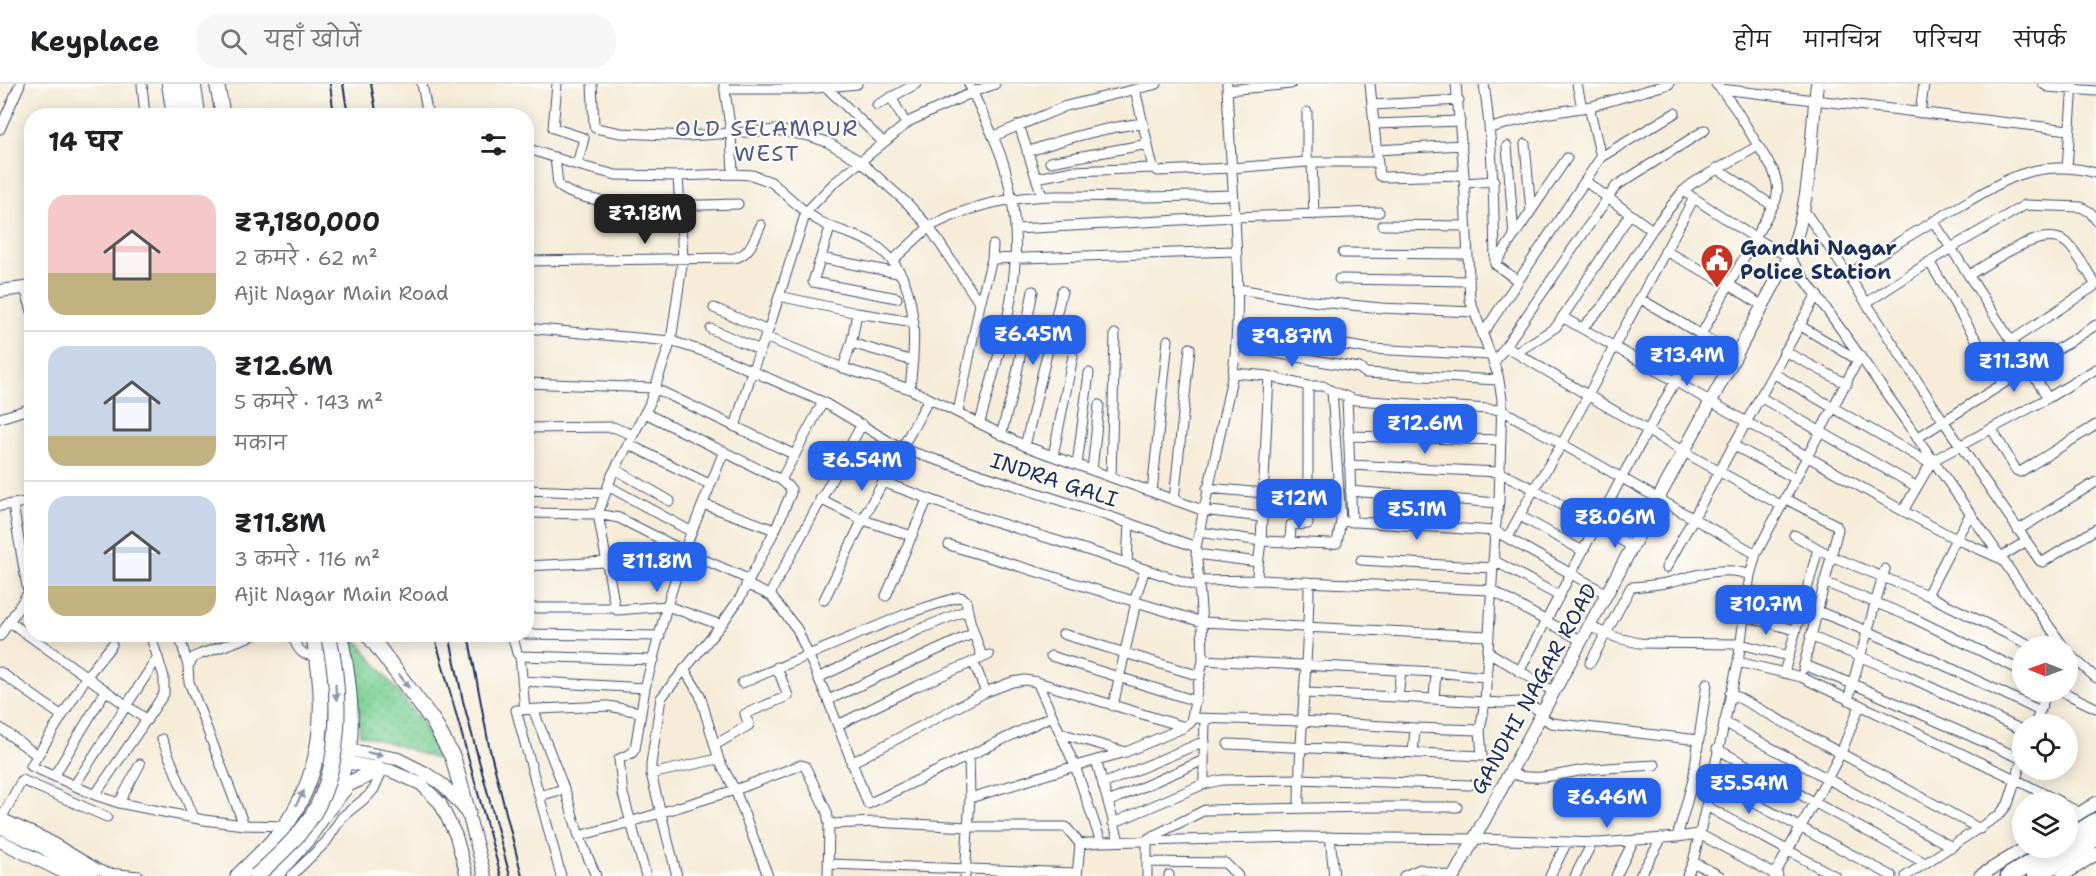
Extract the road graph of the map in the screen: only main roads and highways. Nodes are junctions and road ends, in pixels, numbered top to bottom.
1 (169, 84) edge
2 (181, 84) edge
3 (193, 84) edge
4 (217, 84) edge
5 (173, 108) edge
6 (185, 108) edge
7 (197, 108) edge
8 (222, 108) edge
9 (315, 642) edge
10 (330, 642) edge
11 (340, 642) edge
12 (374, 642) edge
13 (378, 769) road end
14 (326, 811) junction
15 (468, 813) road end
16 (2096, 821) edge
17 (2078, 832) edge
18 (2096, 838) edge
19 (2038, 858) edge
20 (238, 876) edge
21 (256, 876) edge
22 (274, 876) edge
23 (2009, 876) edge
24 (2036, 876) edge

1 - 5 main road
2 - 6 highway
3 - 7 highway
4 - 8 main road
20 -> 9 highway
10 -> 21 highway, bridge
11 - 14 highway
12 -> 15 highway
13 - 14 highway
14 - 22 highway
16 - 17 highway
18 - 24 highway
19 - 23 highway

